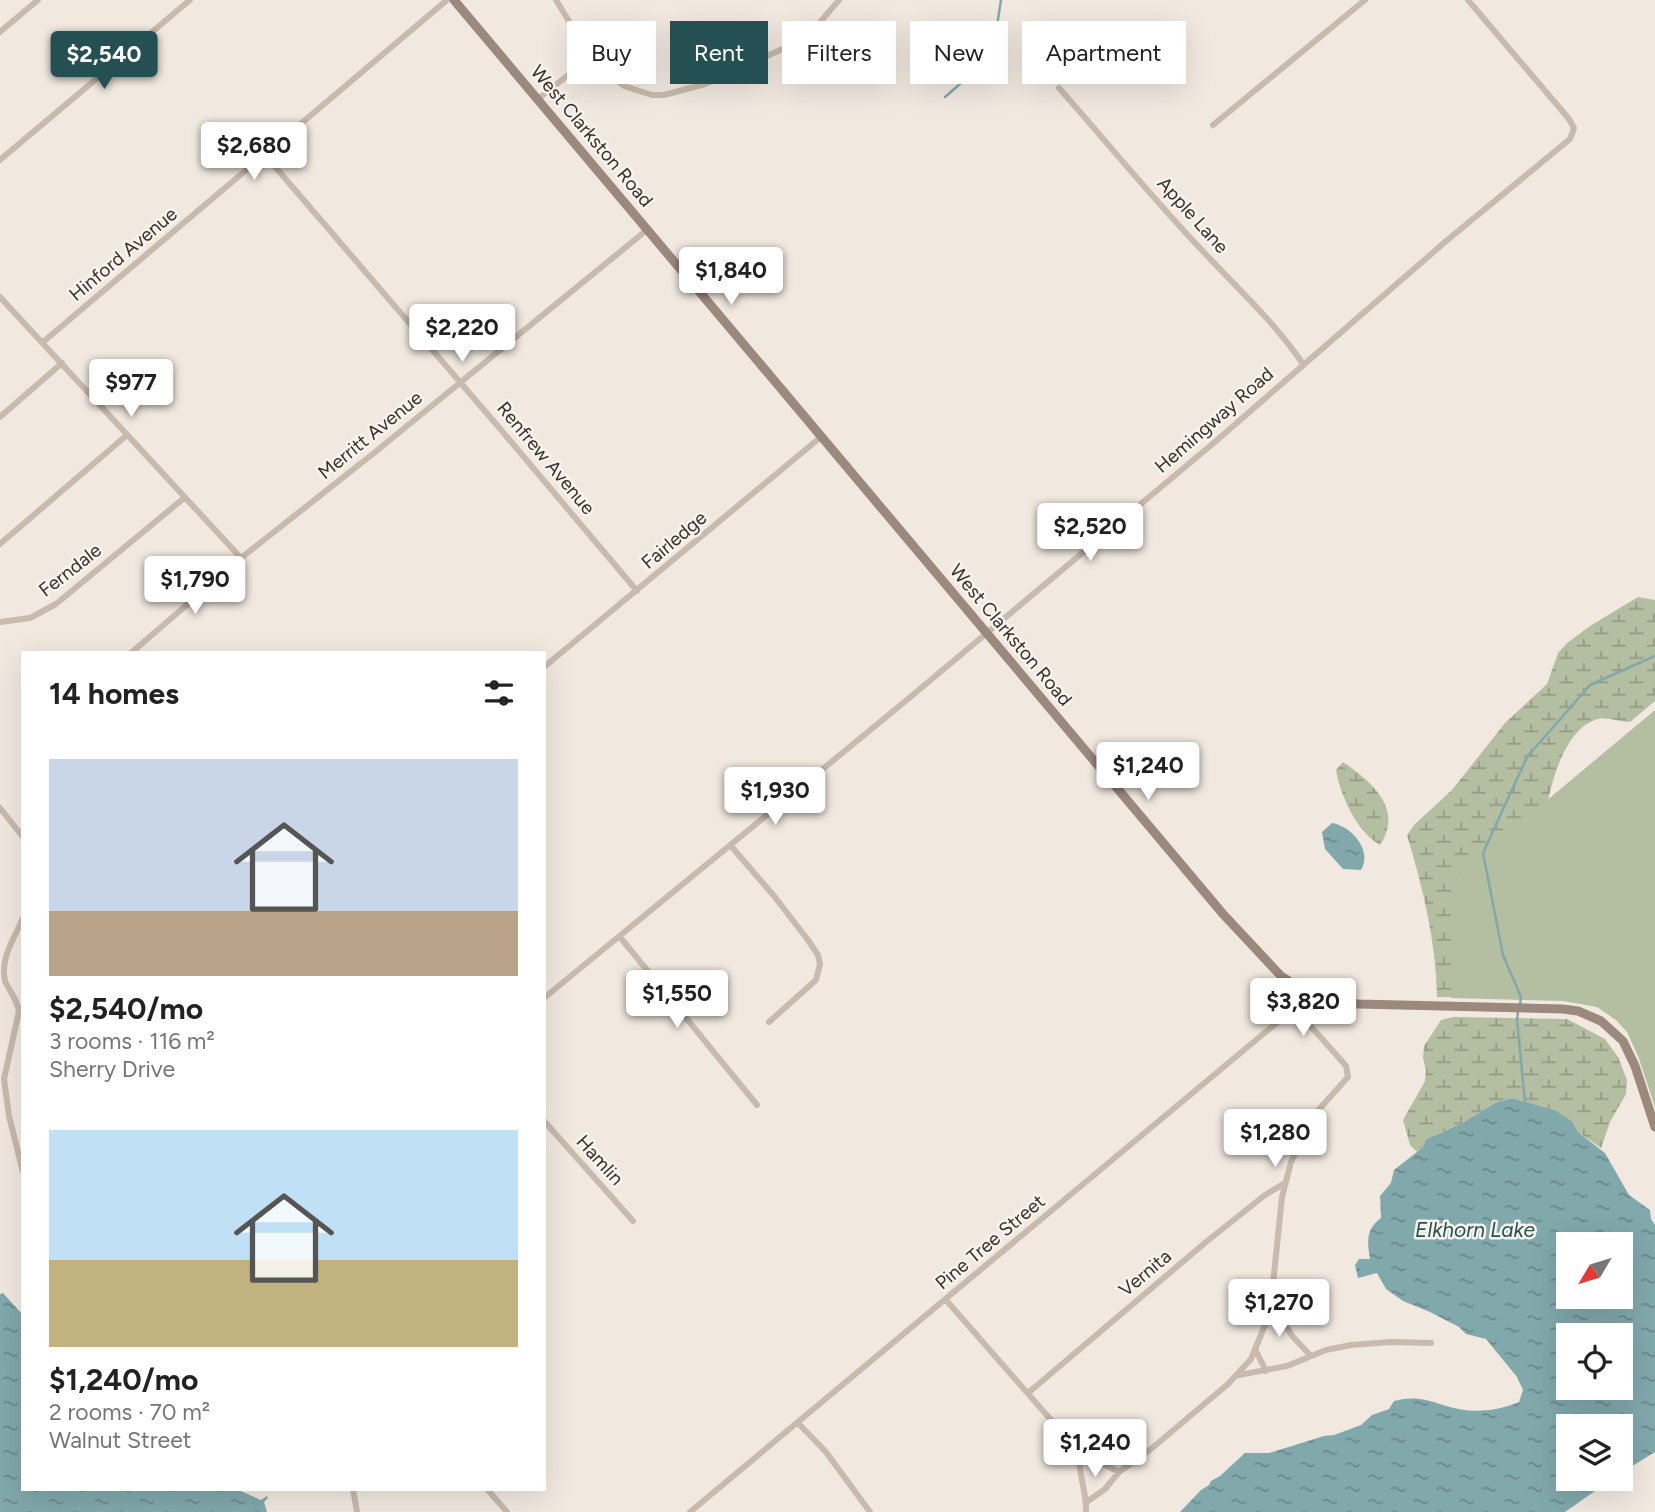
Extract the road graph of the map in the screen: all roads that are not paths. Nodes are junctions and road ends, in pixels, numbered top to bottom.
1 (37, 0) edge
2 (190, 0) edge
3 (447, 0) edge
4 (454, 0) edge
5 (556, 0) edge
6 (839, 0) edge
7 (1365, 0) edge
8 (1468, 0) edge
9 (569, 21) edge
10 (0, 32) edge
11 (567, 76) edge
12 (621, 84) edge
13 (1059, 88) dead end
14 (538, 99) junction
15 (1213, 125) dead end
16 (265, 155) junction
17 (0, 160) edge
18 (648, 229) junction
19 (0, 298) edge
20 (43, 342) junction
21 (62, 363) junction
22 (1303, 364) junction
23 (459, 382) junction
24 (0, 417) edge
25 (127, 435) junction
26 (822, 436) junction
27 (184, 498) junction
28 (0, 544) edge
29 (241, 558) junction
30 (637, 592) junction
31 (0, 622) edge
32 (987, 633) junction
33 (133, 651) edge
34 (546, 665) edge
35 (0, 808) edge
36 (21, 834) edge
37 (731, 846) junction
38 (21, 922) edge
39 (620, 937) junction
40 (1297, 987) junction
41 (546, 996) edge
42 (1290, 1008) junction
43 (769, 1022) dead end
44 (757, 1105) dead end
45 (546, 1123) edge
46 (1655, 1127) edge
47 (21, 1164) edge
48 (1285, 1183) junction
49 (633, 1221) dead end
50 (946, 1300) junction
51 (1271, 1303) junction
52 (1431, 1343) dead end
53 (1255, 1349) junction
54 (1311, 1356) junction
55 (1266, 1371) junction
56 (1237, 1375) junction
57 (1028, 1393) junction
58 (798, 1423) junction
59 (1079, 1452) junction
60 (1119, 1472) junction
61 (353, 1491) edge
62 (489, 1491) edge
63 (1088, 1501) junction
64 (699, 1509) edge
65 (357, 1511) edge
66 (368, 1512) edge
67 (507, 1512) edge
68 (690, 1512) edge
69 (870, 1512) edge
70 (1086, 1512) edge

1 - 10 street
2 - 17 street
3 - 16 street, Hinford Avenue
4 - 14 main road, West Clarkston Road
5 - 9 street
6 - 12 street
7 - 15 street
8 - 22 street, Hemingway Road
11 - 14 street
13 - 22 street, Apple Lane
14 - 18 main road, West Clarkston Road
16 - 20 street, Hinford Avenue
16 - 23 street, Renfrew Avenue
18 - 23 street, Merritt Avenue
18 - 26 main road, West Clarkston Road
19 - 20 street
20 - 21 street
21 - 24 street
21 - 25 street
22 - 32 street, Hemingway Road
23 - 29 street, Merritt Avenue
23 - 30 street, Renfrew Avenue
25 - 27 street
25 - 28 street
26 - 30 street, Fairledge
26 - 32 main road, West Clarkston Road
27 - 29 street
27 - 31 street, Ferndale
29 - 33 street, Merritt Avenue
30 - 34 street, Fairledge
32 - 37 street, Hemingway Road
32 - 40 main road, West Clarkston Road
35 - 36 street
37 - 39 street, Hemingway Road
37 - 43 street
38 - 47 street
39 - 41 street, Hemingway Road
39 - 44 street
40 - 42 street, Pine Tree Street
40 - 46 main road, West Clarkston Road
42 - 48 street
42 - 50 street, Pine Tree Street
45 - 49 street, Hamlin
48 - 51 street
48 - 57 street, Vernita
50 - 57 street
50 - 58 street, Pine Tree Street
51 - 53 street
51 - 54 street
52 - 54 street
53 - 55 street
53 - 56 street
54 - 55 street
55 - 56 street
56 - 60 street
57 - 59 street
58 - 64 street, Pine Tree Street
58 - 69 street
59 - 60 street
59 - 63 street
60 - 63 street
61 - 65 street
62 - 67 street
63 - 70 street
64 - 68 street, Pine Tree Street
65 - 66 street

